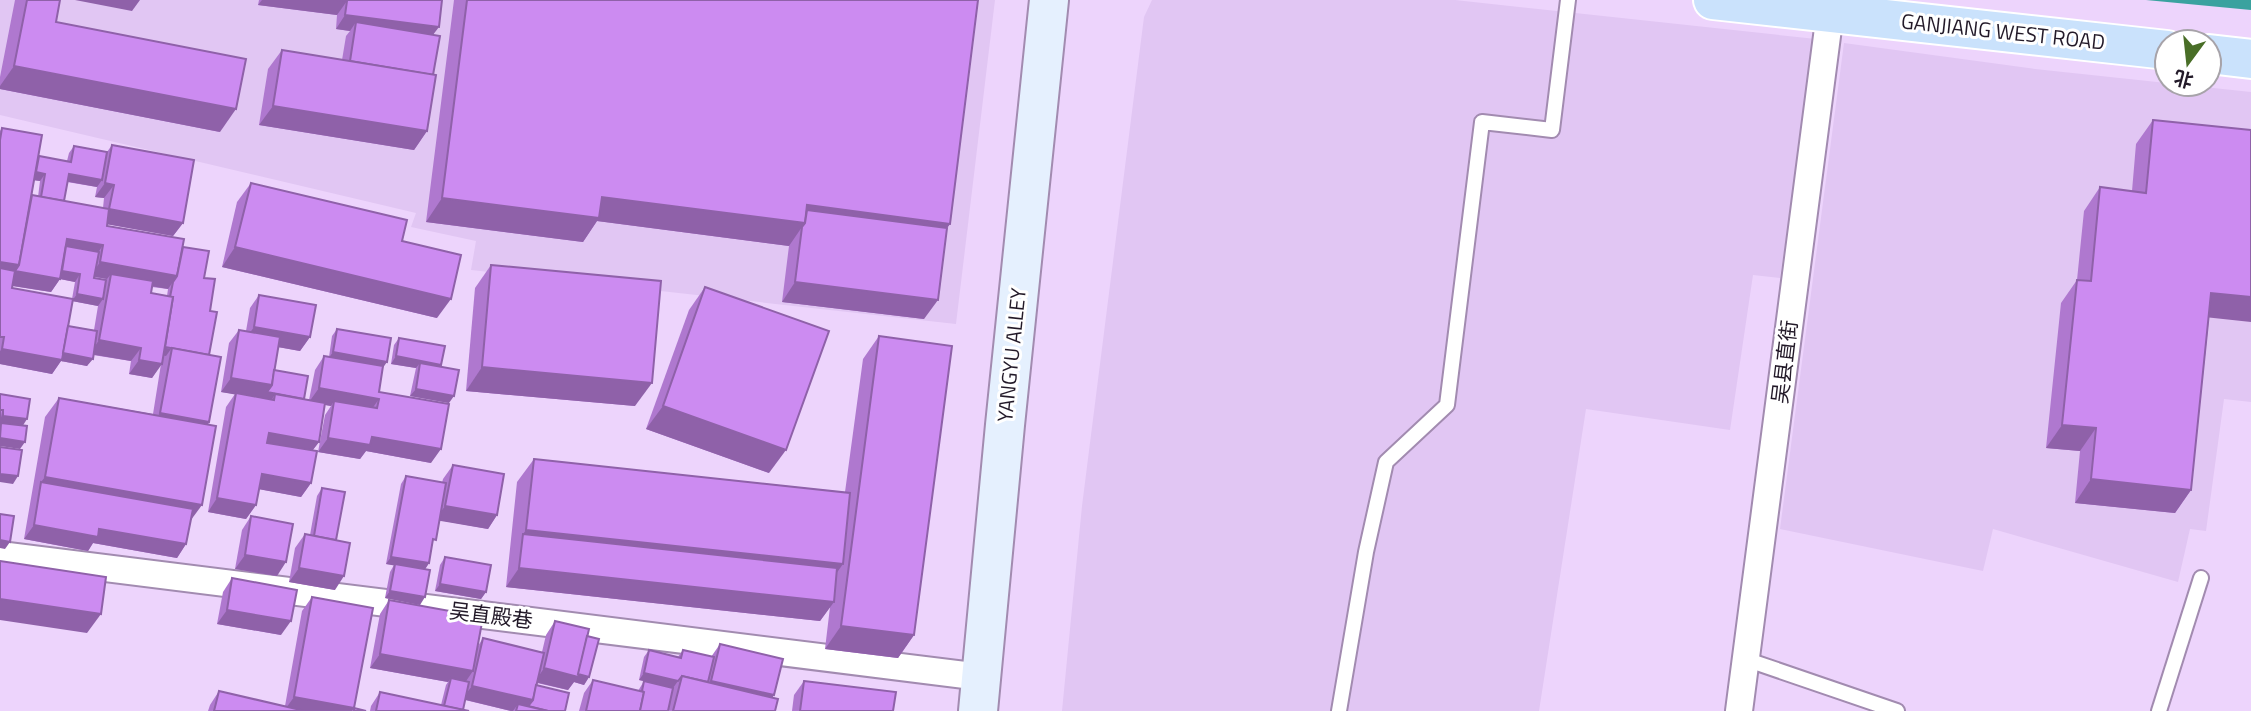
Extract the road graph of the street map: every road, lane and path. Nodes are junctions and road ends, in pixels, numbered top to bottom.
1 (1049, 0) edge
2 (1568, 0) edge
3 (1713, 0) edge
4 (1830, 13) junction
5 (2153, 48) edge
6 (2223, 56) edge
7 (2251, 59) edge
8 (0, 555) edge
9 (2202, 578) dead end
10 (1745, 659) junction
11 (980, 694) edge
12 (1339, 711) edge
13 (1739, 711) edge
14 (1897, 711) edge
15 (2159, 711) edge

1 - 11 main road, YANGYU ALLEY
2 - 12 lane
3 - 4 main road, GANJIANG WEST ROAD
4 - 5 main road, GANJIANG WEST ROAD
4 - 10 street, 吴县直街
6 - 7 main road
8 - 11 street, 吴直殿巷
9 - 15 lane
10 - 13 street, 吴县直街
10 - 14 lane

